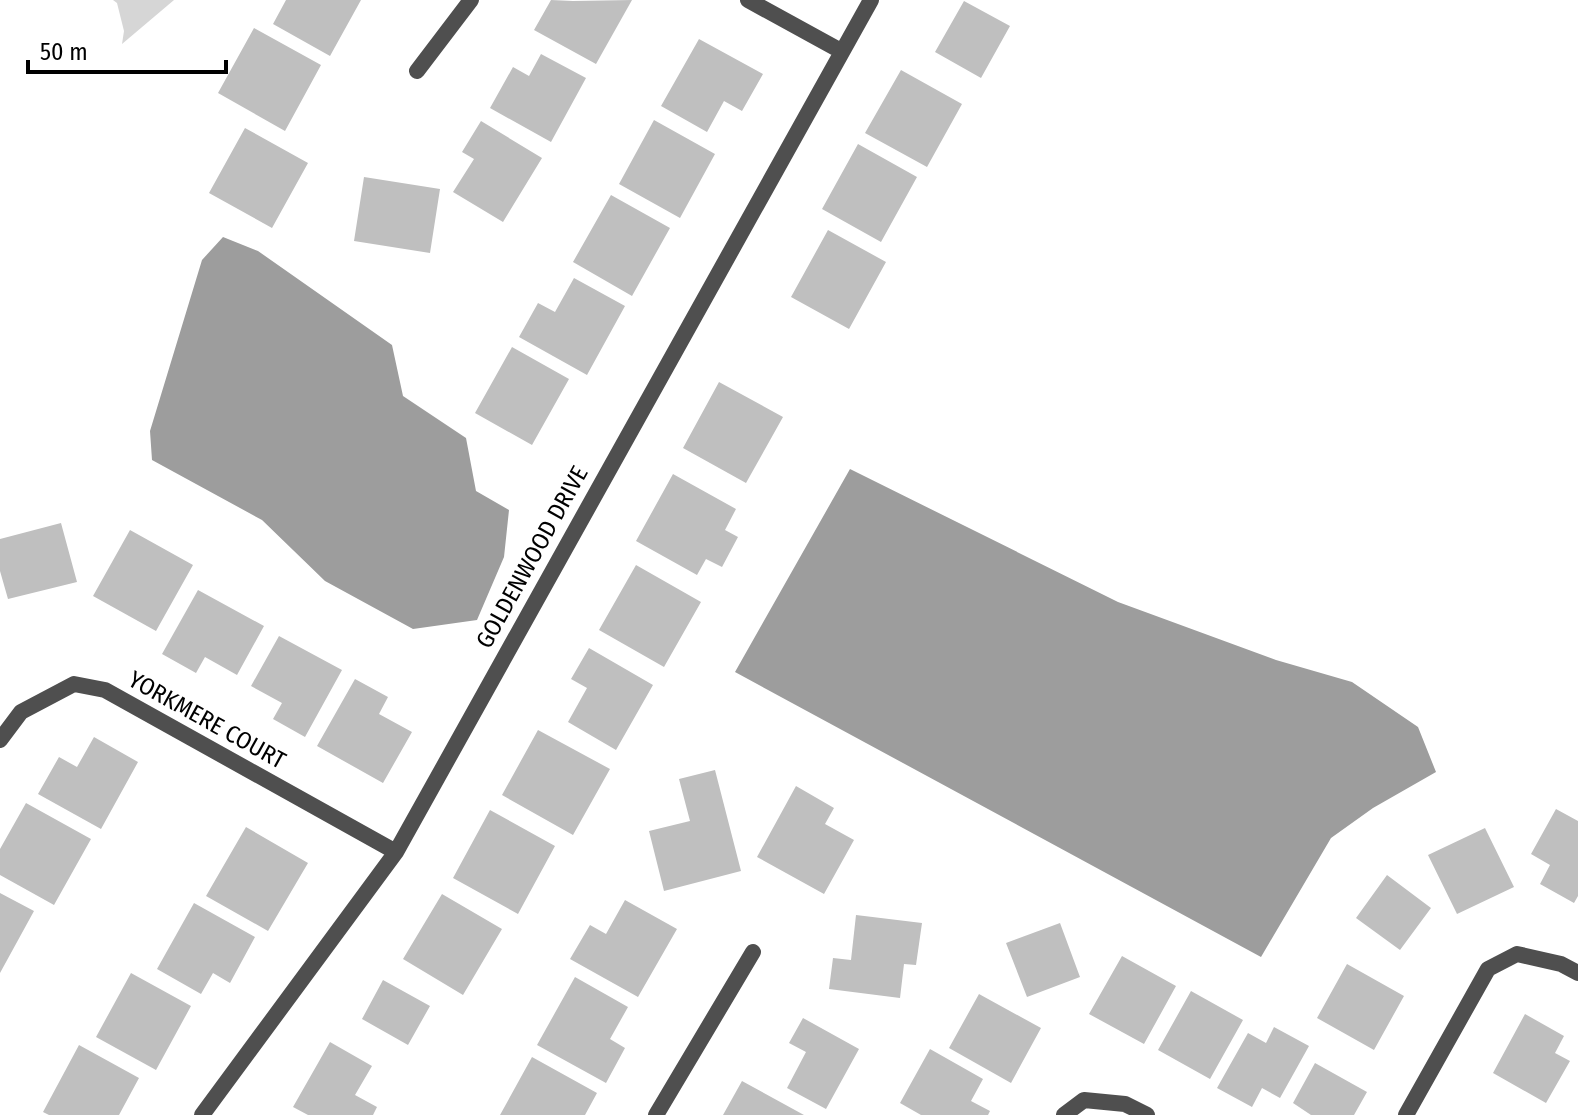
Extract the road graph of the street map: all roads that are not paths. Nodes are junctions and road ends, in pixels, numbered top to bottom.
1 (471, 0) edge
2 (748, 0) edge
3 (871, 0) edge
4 (841, 51) junction
5 (417, 71) dead end
6 (0, 740) edge
7 (396, 852) junction
8 (753, 952) dead end
9 (1578, 973) edge
10 (202, 1115) edge
11 (656, 1115) edge
12 (1064, 1115) edge
13 (1147, 1115) edge
14 (1406, 1115) edge

1 - 5 street
2 - 4 street
3 - 4 street, GOLDENWOOD DRIVE
4 - 7 street, GOLDENWOOD DRIVE
6 - 7 street, YORKMERE COURT
7 - 10 street, GOLDENWOOD DRIVE
8 - 11 street
9 - 14 street
12 - 13 street

